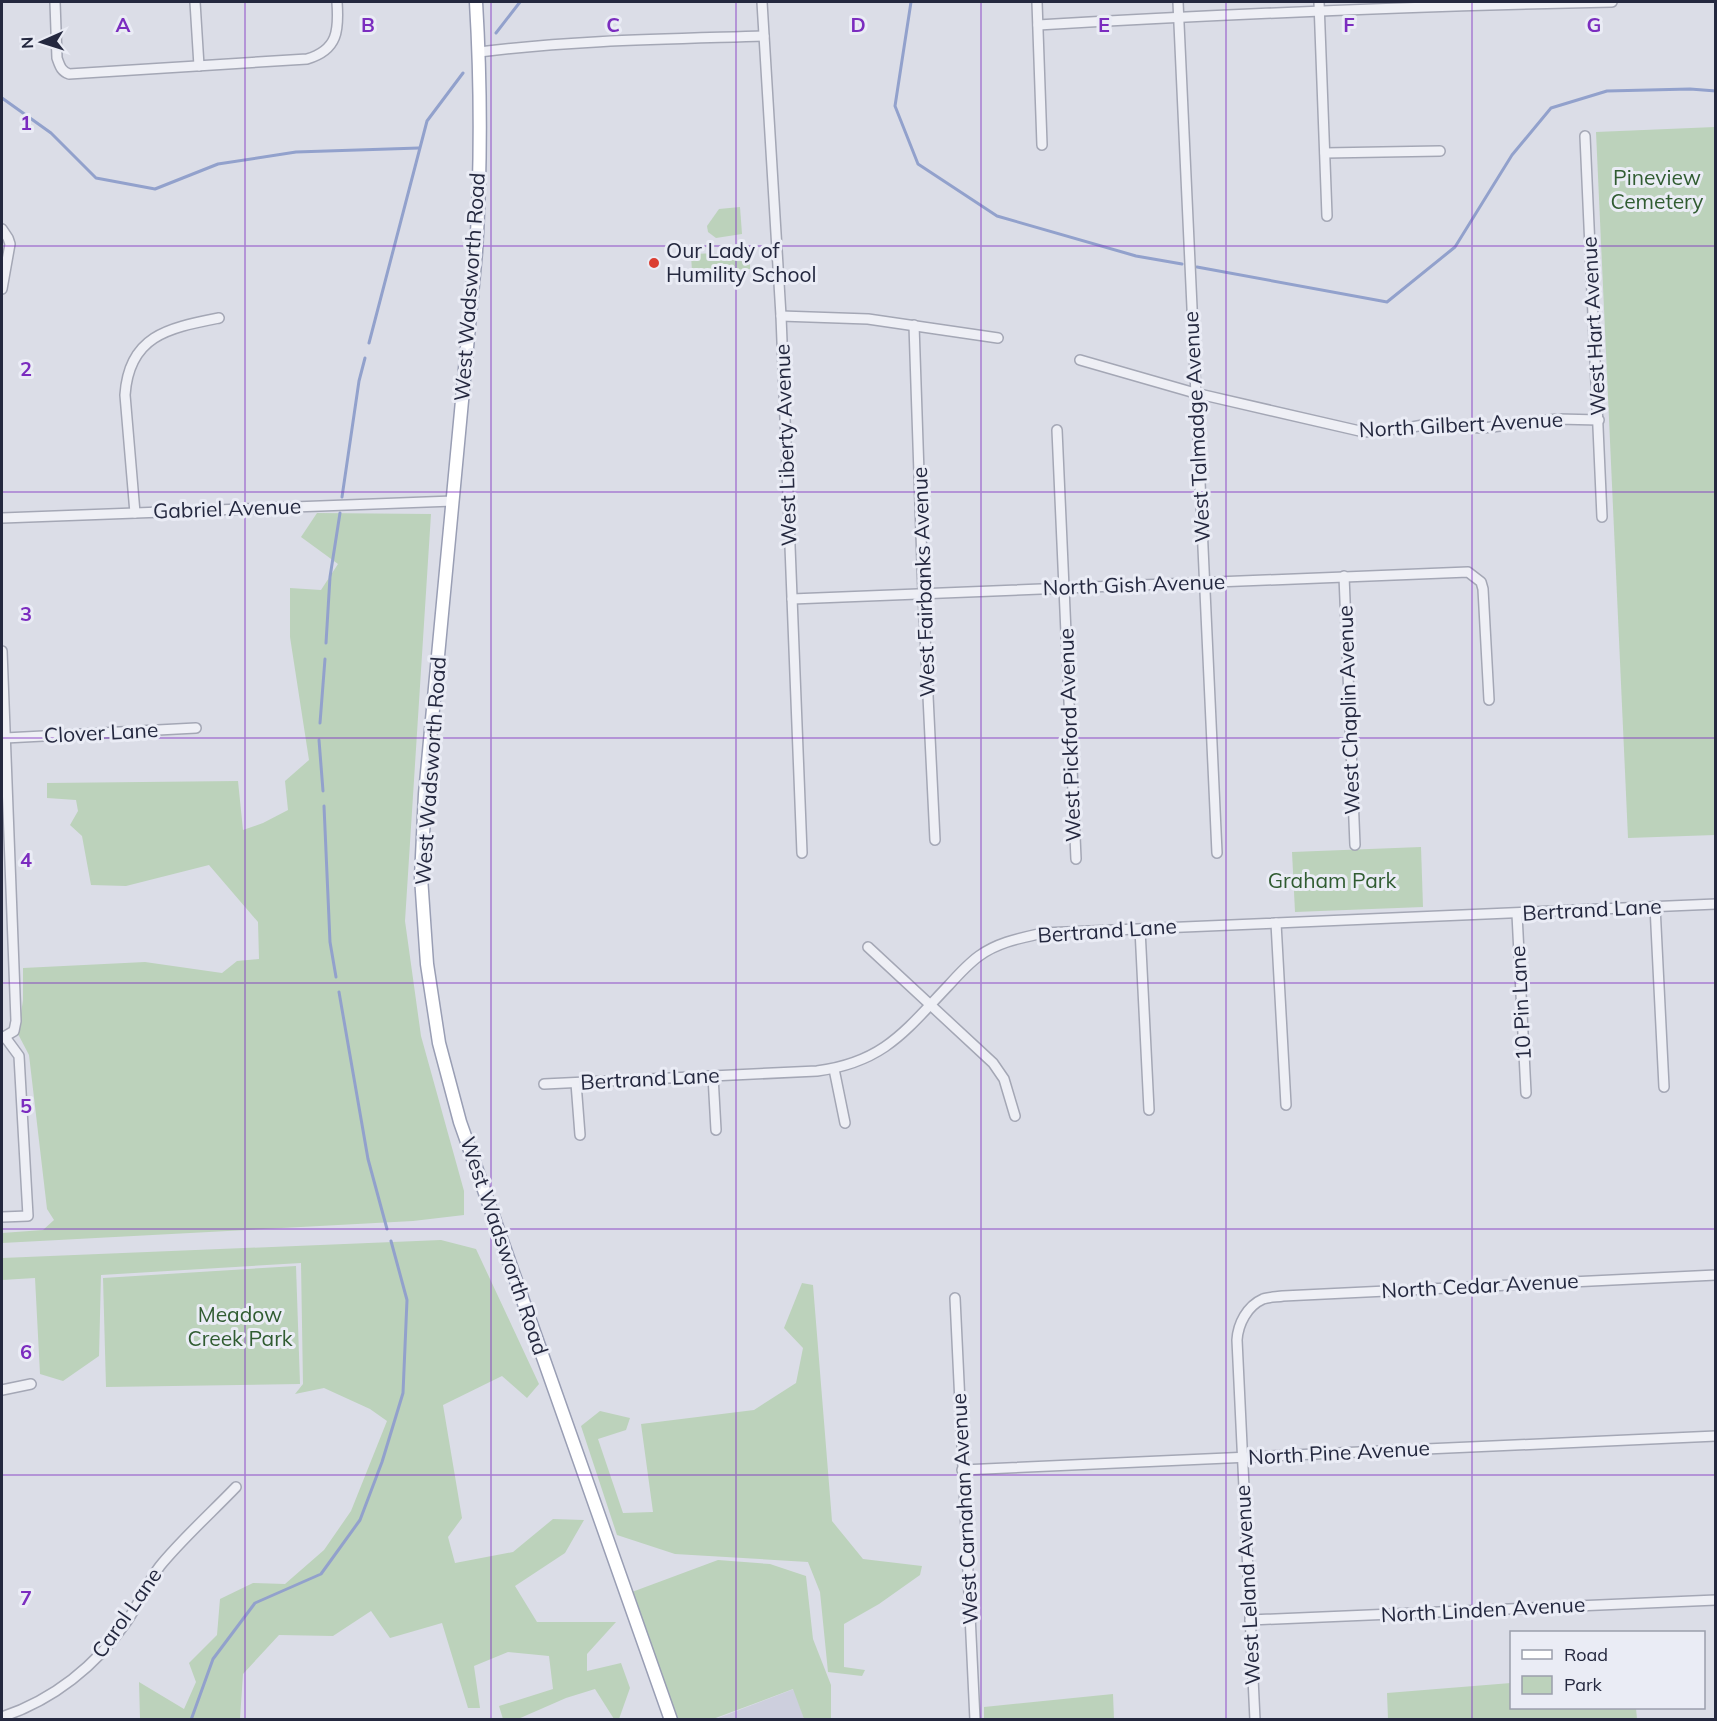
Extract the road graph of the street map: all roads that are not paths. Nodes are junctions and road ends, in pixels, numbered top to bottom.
1 (55, 2) edge
2 (195, 2) edge
3 (337, 2) edge
4 (476, 2) edge
5 (762, 2) edge
6 (1037, 2) edge
7 (1178, 2) edge
8 (1612, 2) edge
9 (1448, 4) edge
10 (1319, 7) edge
11 (1179, 17) junction
12 (1038, 26) junction
13 (764, 36) junction
14 (479, 52) junction
15 (199, 66) junction
16 (1585, 136) dead end
17 (1042, 146) dead end
18 (1440, 150) dead end
19 (1324, 153) junction
20 (1327, 216) dead end
21 (2, 229) edge
22 (2, 289) edge
23 (781, 316) junction
24 (219, 318) dead end
25 (914, 325) junction
26 (998, 338) dead end
27 (1080, 360) dead end
28 (1195, 393) junction
29 (1599, 420) junction
30 (1057, 430) dead end
31 (453, 501) junction
32 (135, 513) junction
33 (1602, 517) dead end
34 (2, 518) edge
35 (1344, 576) junction
36 (1204, 582) junction
37 (1064, 588) junction
38 (924, 594) junction
39 (792, 599) junction
40 (2, 651) edge
41 (1490, 700) dead end
42 (196, 728) dead end
43 (6, 738) junction
44 (4, 755) edge
45 (935, 840) dead end
46 (1355, 845) dead end
47 (802, 853) dead end
48 (1217, 853) dead end
49 (1076, 859) dead end
50 (6, 874) edge
51 (1716, 904) edge
52 (1655, 906) junction
53 (1517, 914) junction
54 (1276, 923) junction
55 (1140, 928) junction
56 (868, 947) dead end
57 (931, 1004) junction
58 (3, 1038) edge
59 (834, 1069) junction
60 (712, 1076) junction
61 (576, 1083) junction
62 (544, 1084) dead end
63 (1664, 1087) dead end
64 (1526, 1093) dead end
65 (1286, 1105) dead end
66 (1149, 1110) dead end
67 (1015, 1116) dead end
68 (845, 1123) dead end
69 (716, 1130) dead end
70 (580, 1135) dead end
71 (2, 1217) edge
72 (1716, 1275) edge
73 (956, 1298) dead end
74 (1250, 1311) joint
75 (31, 1384) dead end
76 (2, 1390) edge
77 (1716, 1436) edge
78 (1242, 1457) junction
79 (962, 1470) junction
80 (236, 1487) dead end
81 (1716, 1600) edge
82 (1250, 1620) junction
83 (2, 1717) edge
84 (671, 1719) edge
85 (975, 1719) edge
86 (1255, 1719) edge

1 - 15 street
2 - 15 street
3 - 15 street
4 - 14 main road, West Wadsworth Road
5 - 13 street, West Liberty Avenue
6 - 12 street
7 - 11 street, West Talmadge Avenue
8 - 9 street
9 - 10 street
10 - 11 street
10 - 19 street
11 - 12 street
11 - 28 street, West Talmadge Avenue
12 - 17 street
13 - 14 street
13 - 23 street, West Liberty Avenue
14 - 31 main road, West Wadsworth Road
16 - 29 street, West Hart Avenue
18 - 19 street
19 - 20 street
21 - 22 street
23 - 25 street
23 - 39 street, West Liberty Avenue
24 - 32 street
25 - 26 street
25 - 38 street, West Fairbanks Avenue
27 - 28 street, North Gilbert Avenue
28 - 29 street, North Gilbert Avenue
28 - 36 street, West Talmadge Avenue
29 - 33 street, West Hart Avenue
30 - 37 street, West Pickford Avenue
31 - 32 street, Gabriel Avenue
31 - 84 main road, West Wadsworth Road
32 - 34 street, Gabriel Avenue
35 - 36 street, North Gish Avenue
35 - 41 street, North Gish Avenue
35 - 46 street, West Chaplin Avenue
36 - 37 street, North Gish Avenue
36 - 48 street, West Talmadge Avenue
37 - 38 street, North Gish Avenue
37 - 49 street, West Pickford Avenue
38 - 39 street, North Gish Avenue
38 - 45 street, West Fairbanks Avenue
39 - 47 street, West Liberty Avenue
40 - 43 street
42 - 43 street, Clover Lane
43 - 44 street
44 - 50 street
50 - 58 street
51 - 52 street, Bertrand Lane
52 - 53 street, Bertrand Lane
52 - 63 street
53 - 54 street, Bertrand Lane
53 - 64 street, 10 Pin Lane
54 - 55 street, Bertrand Lane
54 - 65 street
55 - 57 street, Bertrand Lane
55 - 66 street
56 - 57 street
57 - 59 street, Bertrand Lane
57 - 67 street
58 - 71 street
59 - 60 street, Bertrand Lane
59 - 68 street
60 - 61 street, Bertrand Lane
60 - 69 street
61 - 62 street, Bertrand Lane
61 - 70 street
72 - 74 street, North Cedar Avenue
73 - 79 street, West Carnahan Avenue
74 - 78 street, West Leland Avenue
75 - 76 street
77 - 78 street, North Pine Avenue
78 - 79 street, North Pine Avenue
78 - 82 street, West Leland Avenue
79 - 85 street, West Carnahan Avenue
80 - 83 street, Carol Lane
81 - 82 street, North Linden Avenue
82 - 86 street, West Leland Avenue

